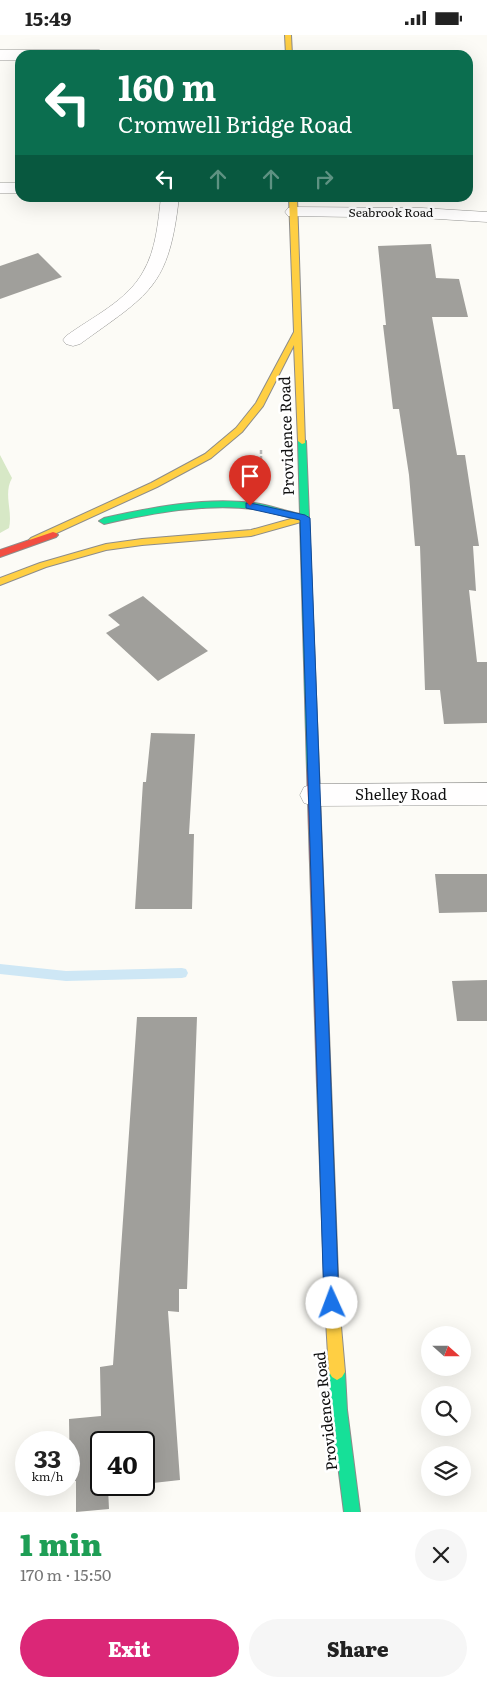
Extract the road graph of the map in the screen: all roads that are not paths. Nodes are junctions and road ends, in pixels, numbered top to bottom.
1 (288, 35) edge
2 (289, 50) edge
3 (0, 55) edge
4 (15, 55) edge
5 (0, 188) edge
6 (15, 188) edge
7 (169, 202) edge
8 (294, 205) edge
9 (487, 217) edge
10 (298, 330) junction
11 (73, 340) dead end
12 (305, 518) junction
13 (34, 540) junction
14 (0, 555) edge
15 (0, 582) edge
16 (487, 794) edge
17 (314, 795) junction
18 (352, 1512) edge

1 - 2 street
3 - 4 street
5 - 6 street
7 - 11 street
8 - 9 street, Seabrook Road
8 - 10 street, Providence Road
10 - 12 street, Providence Road
10 - 13 street
12 - 13 street
12 - 15 street
12 - 17 street, Providence Road
13 - 14 street
16 - 17 street, Shelley Road
17 - 18 street, Providence Road

